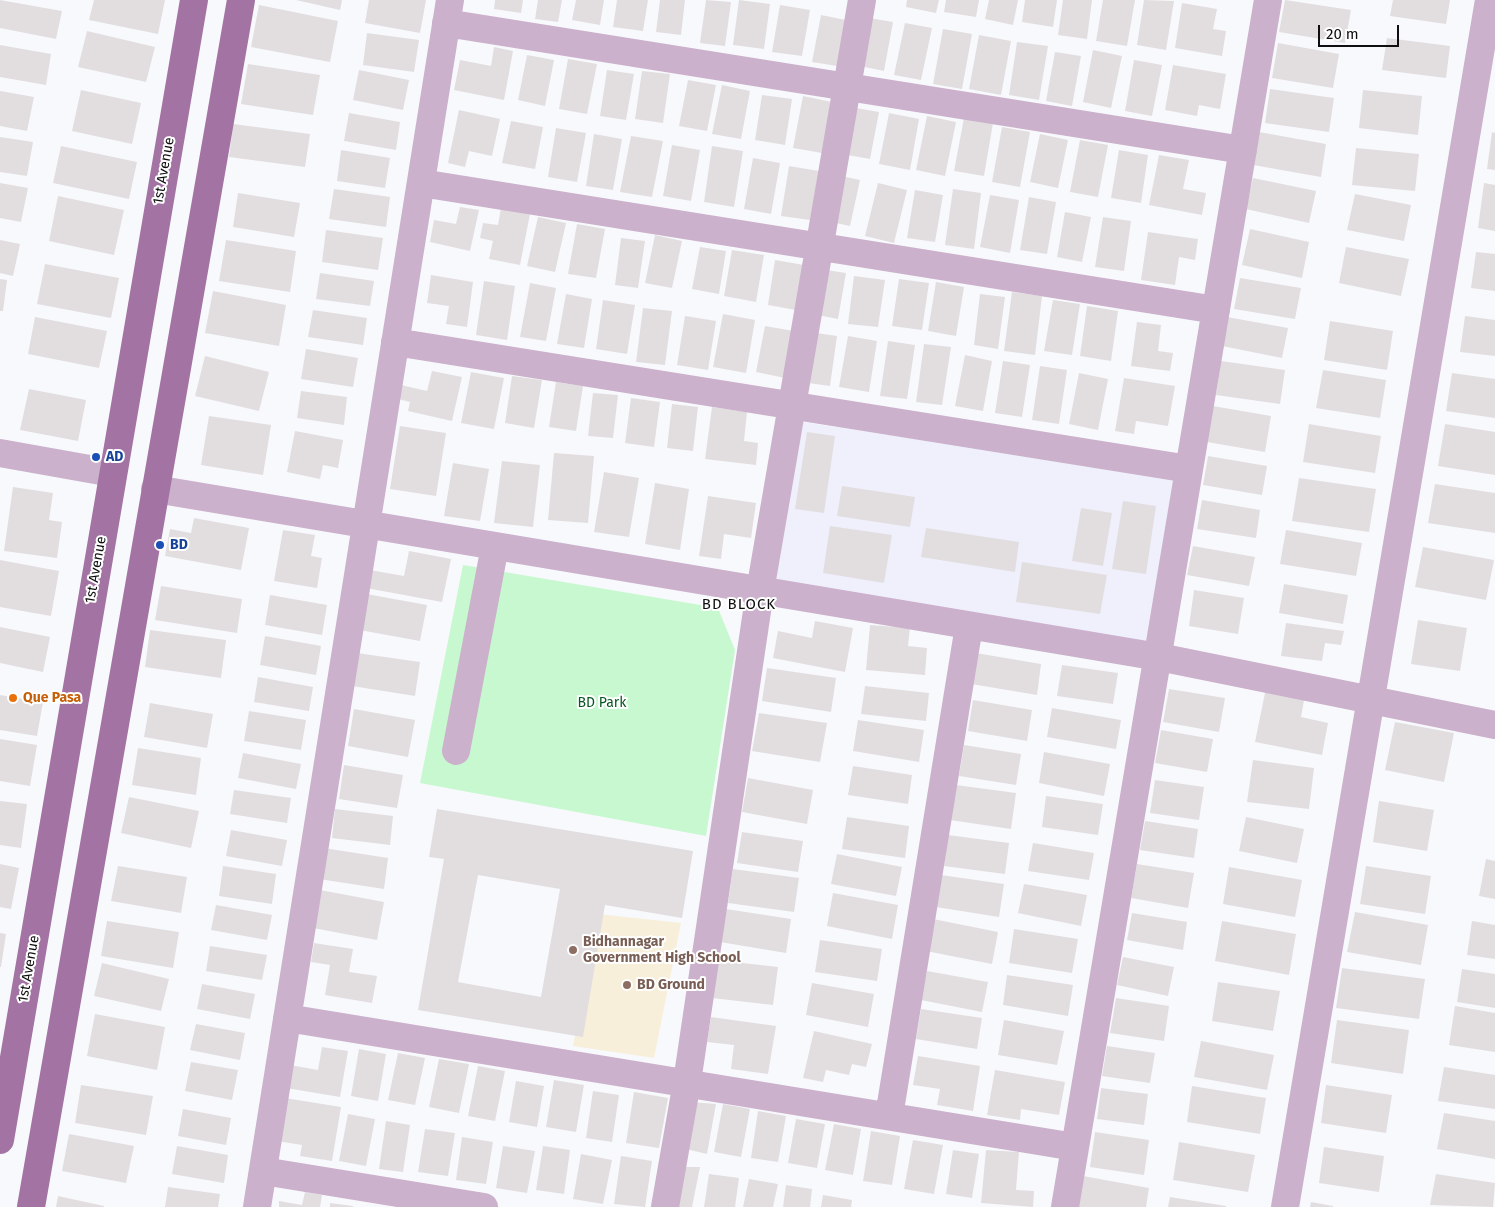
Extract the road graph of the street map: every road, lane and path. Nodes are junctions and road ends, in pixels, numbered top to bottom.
1 (194, 0) edge
2 (240, 0) edge
3 (862, 0) edge
4 (1268, 0) edge
5 (1490, 0) edge
6 (448, 11) edge
7 (848, 88) junction
8 (1243, 150) junction
9 (421, 183) junction
10 (820, 247) junction
11 (1216, 310) junction
12 (395, 342) junction
13 (793, 406) junction
14 (0, 453) edge
15 (1189, 469) junction
16 (112, 473) junction
17 (155, 489) junction
18 (366, 524) junction
19 (495, 546) junction
20 (760, 591) junction
21 (968, 626) junction
22 (1159, 658) junction
23 (1372, 700) junction
24 (1495, 725) edge
25 (456, 751) dead end
26 (287, 1018) junction
27 (687, 1082) junction
28 (889, 1116) junction
29 (0, 1140) edge
30 (1076, 1147) junction
31 (263, 1171) junction
32 (31, 1207) edge
33 (257, 1207) edge
34 (484, 1207) edge
35 (665, 1207) edge
36 (1065, 1207) edge
37 (1285, 1207) edge

1 - 16 main road, 1st Avenue
2 - 17 main road
3 - 7 street
4 - 8 street
5 - 23 street
6 - 7 street
6 - 9 street
7 - 8 street
7 - 10 street
8 - 11 street
9 - 10 street
9 - 12 street
10 - 11 street
10 - 13 street
11 - 15 street
12 - 13 street
12 - 18 street
13 - 15 street
13 - 20 street
14 - 16 street
15 - 22 street
16 - 29 main road, 1st Avenue
17 - 18 street
17 - 32 main road
18 - 19 street
18 - 26 street
19 - 20 street
19 - 25 street
20 - 21 street
20 - 27 street
21 - 22 street
21 - 28 street
22 - 23 street
22 - 30 street
23 - 24 street
23 - 37 street
26 - 27 street
26 - 31 street
27 - 28 street
27 - 35 street
28 - 30 street
30 - 36 street
31 - 33 street
31 - 34 street

